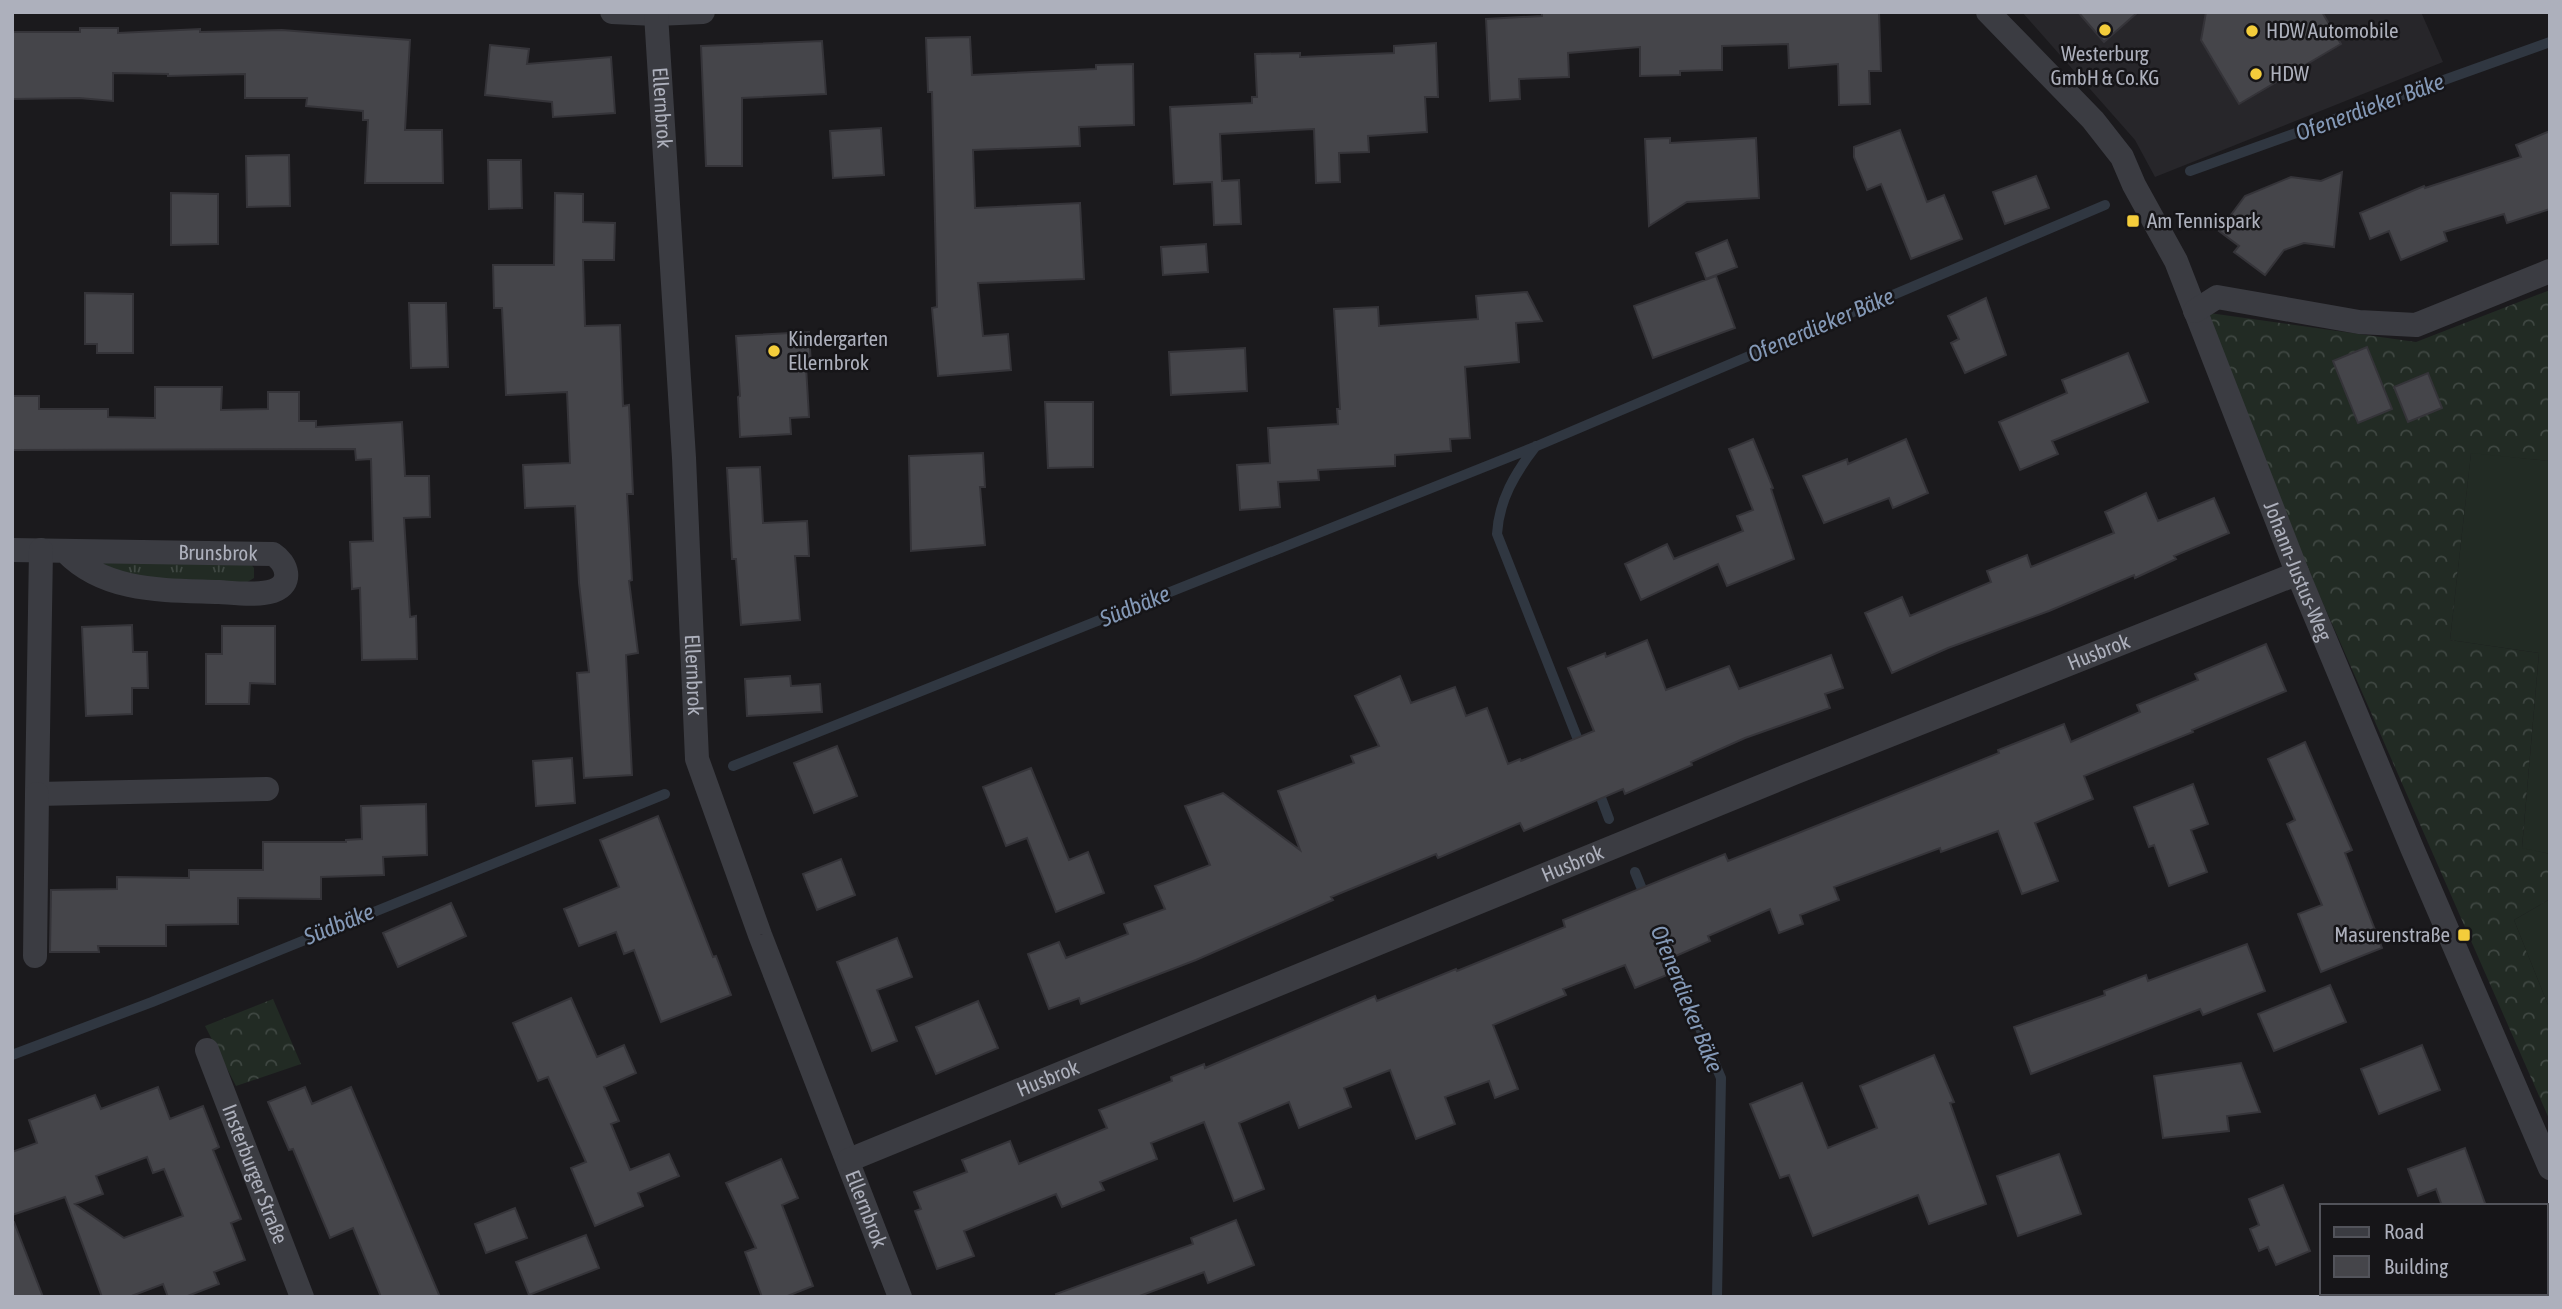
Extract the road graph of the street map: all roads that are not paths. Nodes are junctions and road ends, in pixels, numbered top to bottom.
1 (611, 12) edge
2 (703, 12) edge
3 (1988, 12) edge
4 (656, 14) junction
5 (2550, 271) edge
6 (2195, 311) junction
7 (12, 550) edge
8 (53, 551) junction
9 (2297, 572) junction
10 (267, 789) dead end
11 (37, 793) junction
12 (34, 956) dead end
13 (208, 1050) dead end
14 (849, 1160) junction
15 (2550, 1168) edge
16 (302, 1297) edge
17 (900, 1297) edge

1 - 4 street
2 - 4 street
3 - 6 street, Johann-Justus-Weg
4 - 14 street, Ellernbrok
5 - 6 street
6 - 9 street, Johann-Justus-Weg
7 - 8 street, Brunsbrok
8 - 8 street, Brunsbrok
8 - 11 street
9 - 14 street, Husbrok
9 - 15 street, Johann-Justus-Weg
10 - 11 street
11 - 12 street
13 - 16 street, Insterburger Straße
14 - 17 street, Ellernbrok

